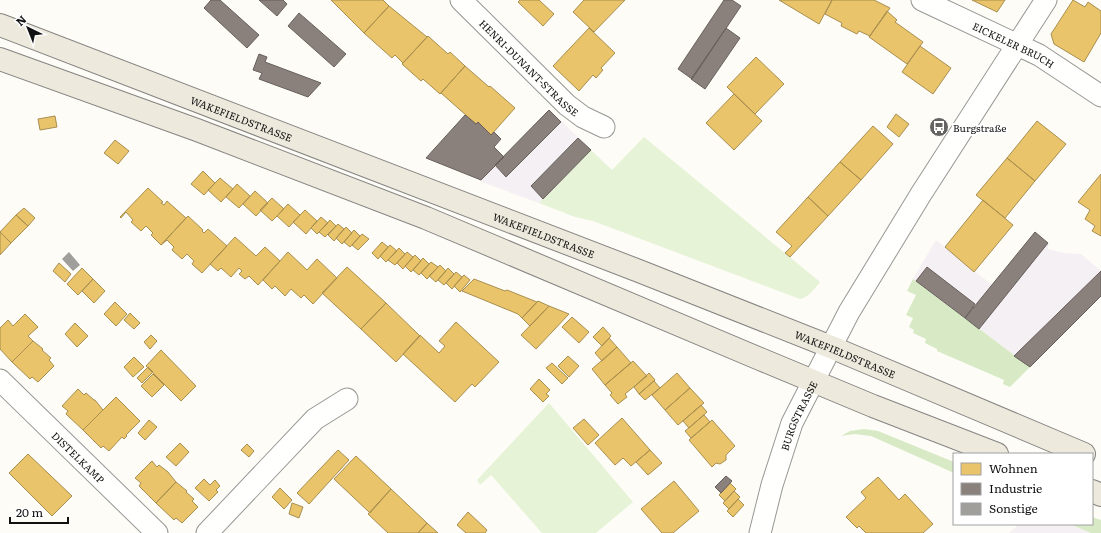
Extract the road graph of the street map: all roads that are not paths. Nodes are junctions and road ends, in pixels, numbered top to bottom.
1 (461, 0) edge
2 (922, 0) edge
3 (1046, 0) edge
4 (0, 25) edge
5 (1018, 45) junction
6 (0, 59) edge
7 (1101, 96) edge
8 (604, 127) dead end
9 (831, 347) junction
10 (0, 380) edge
11 (813, 381) junction
12 (347, 399) dead end
13 (994, 453) edge
14 (1082, 453) edge
15 (157, 533) edge
16 (207, 533) edge
17 (760, 533) edge

1 - 8 street, HENRI-DUNANT-STRASSE
2 - 5 street, EICKELER BRUCH
3 - 5 street, BURGSTRASSE
4 - 9 main road, WAKEFIELDSTRASSE
5 - 7 street, EICKELER BRUCH
5 - 9 street, BURGSTRASSE
6 - 11 main road
9 - 11 street, BURGSTRASSE
9 - 14 main road, WAKEFIELDSTRASSE
10 - 15 street, DISTELKAMP
11 - 13 main road
11 - 17 street, BURGSTRASSE
12 - 16 street

